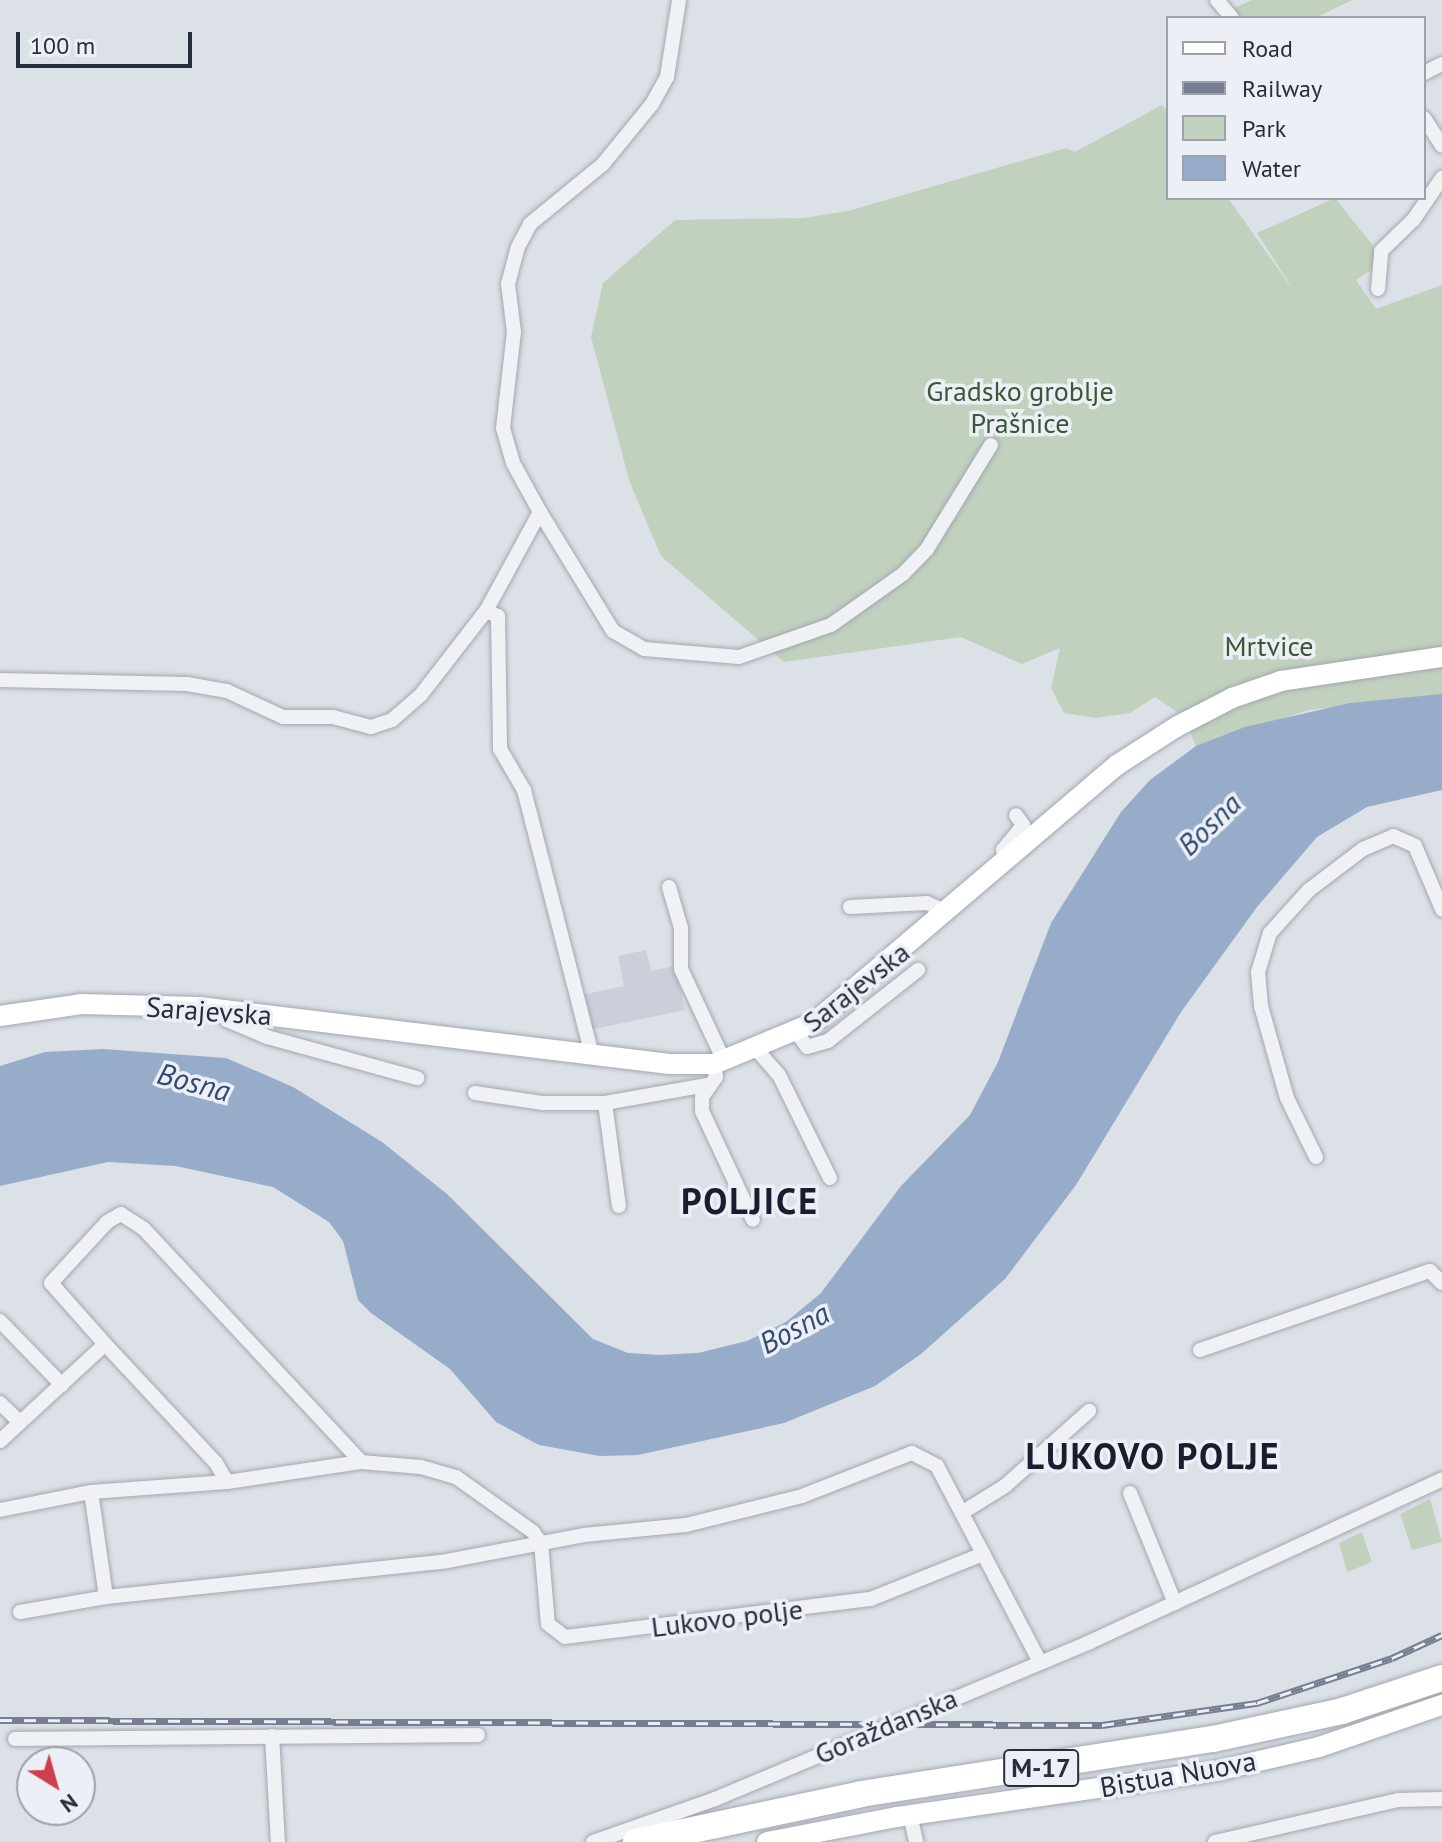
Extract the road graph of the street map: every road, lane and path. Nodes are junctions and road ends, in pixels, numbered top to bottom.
1 (679, 0) edge
2 (1217, 0) edge
3 (1230, 16) edge
4 (1426, 121) edge
5 (1442, 146) edge
6 (1442, 178) edge
7 (1378, 289) dead end
8 (991, 445) dead end
9 (540, 512) junction
10 (486, 611) junction
11 (1442, 657) edge
12 (0, 680) edge
13 (1016, 815) dead end
14 (1007, 858) junction
15 (669, 887) dead end
16 (850, 907) dead end
17 (1442, 909) edge
18 (946, 912) junction
19 (918, 970) dead end
20 (223, 1008) junction
21 (0, 1016) edge
22 (797, 1033) junction
23 (757, 1050) junction
24 (592, 1055) junction
25 (719, 1062) junction
26 (417, 1078) dead end
27 (707, 1085) junction
28 (475, 1093) dead end
29 (605, 1103) junction
30 (1316, 1157) dead end
31 (830, 1178) dead end
32 (619, 1206) dead end
33 (753, 1220) dead end
34 (1442, 1283) edge
35 (0, 1321) edge
36 (105, 1344) junction
37 (1200, 1350) dead end
38 (62, 1385) junction
39 (0, 1403) edge
40 (1089, 1411) dead end
41 (20, 1422) junction
42 (0, 1441) edge
43 (361, 1462) junction
44 (1442, 1479) edge
45 (227, 1482) junction
46 (91, 1492) junction
47 (1130, 1493) dead end
48 (0, 1510) edge
49 (963, 1512) junction
50 (541, 1543) junction
51 (983, 1554) junction
52 (106, 1597) junction
53 (1175, 1603) junction
54 (20, 1612) dead end
55 (1040, 1662) junction
56 (1442, 1678) edge
57 (1442, 1705) edge
58 (478, 1735) dead end
59 (272, 1736) junction
60 (15, 1739) dead end
61 (1442, 1799) edge
62 (910, 1815) junction
63 (1292, 1835) edge
64 (278, 1842) edge
65 (593, 1842) edge
66 (636, 1842) edge
67 (767, 1842) edge
68 (916, 1842) edge
69 (1215, 1842) edge

1 - 9 street
2 - 3 street
4 - 5 street
6 - 7 street
8 - 9 street
9 - 10 street
10 - 12 street
10 - 24 street
11 - 14 main road, Sarajevska
13 - 14 street
14 - 18 main road, Sarajevska
15 - 25 street
16 - 18 street
17 - 30 street
18 - 22 main road, Sarajevska
19 - 22 street
20 - 21 main road, Sarajevska
20 - 24 main road, Sarajevska
20 - 26 street
22 - 23 main road, Sarajevska
23 - 25 main road, Sarajevska
23 - 31 street
24 - 25 main road, Sarajevska
25 - 27 street
27 - 29 street
27 - 33 street
28 - 29 street
29 - 32 street
34 - 37 street
35 - 38 street
36 - 38 street
36 - 43 street
36 - 45 street
38 - 41 street
39 - 41 street
40 - 49 street
41 - 42 street
43 - 45 street
43 - 50 street
44 - 53 street, Goraždanska
45 - 46 street
46 - 48 street
46 - 52 street
47 - 53 street
49 - 50 street
49 - 51 street
50 - 51 street, Lukovo polje
50 - 52 street
51 - 55 street
52 - 54 street
53 - 55 street, Goraždanska
55 - 65 street, Goraždanska
56 - 66 highway, M-17
57 - 62 main road, Bistua Nuova
58 - 59 street
59 - 60 street
59 - 64 street
61 - 63 street
62 - 67 main road, Bistua Nuova
62 - 68 street
63 - 69 street

